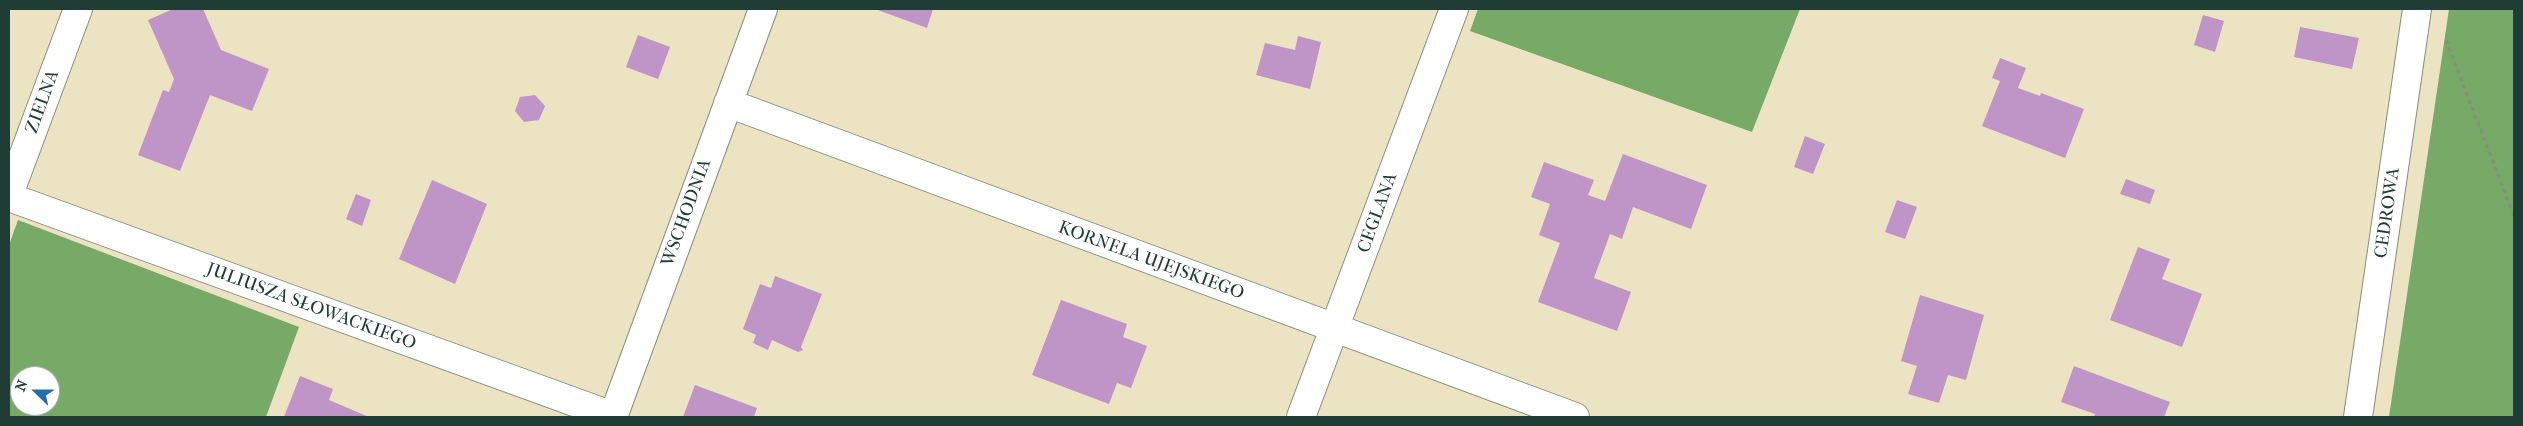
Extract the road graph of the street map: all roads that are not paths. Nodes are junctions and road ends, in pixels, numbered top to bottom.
1 (78, 9) edge
2 (763, 9) edge
3 (1454, 9) edge
4 (2417, 9) edge
5 (728, 103) junction
6 (9, 196) edge
7 (1335, 329) junction
8 (613, 417) edge
9 (1301, 417) edge
10 (1575, 417) edge
11 (2358, 417) edge

1 - 6 street, ZIELNA
2 - 5 street, WSCHODNIA
3 - 7 street, CEGLANA
4 - 11 street, CEDROWA
5 - 7 street, KORNELA UJEJSKIEGO
5 - 8 street, WSCHODNIA
6 - 8 street, JULIUSZA SŁOWACKIEGO
7 - 9 street, CEGLANA
7 - 10 street, KORNELA UJEJSKIEGO

